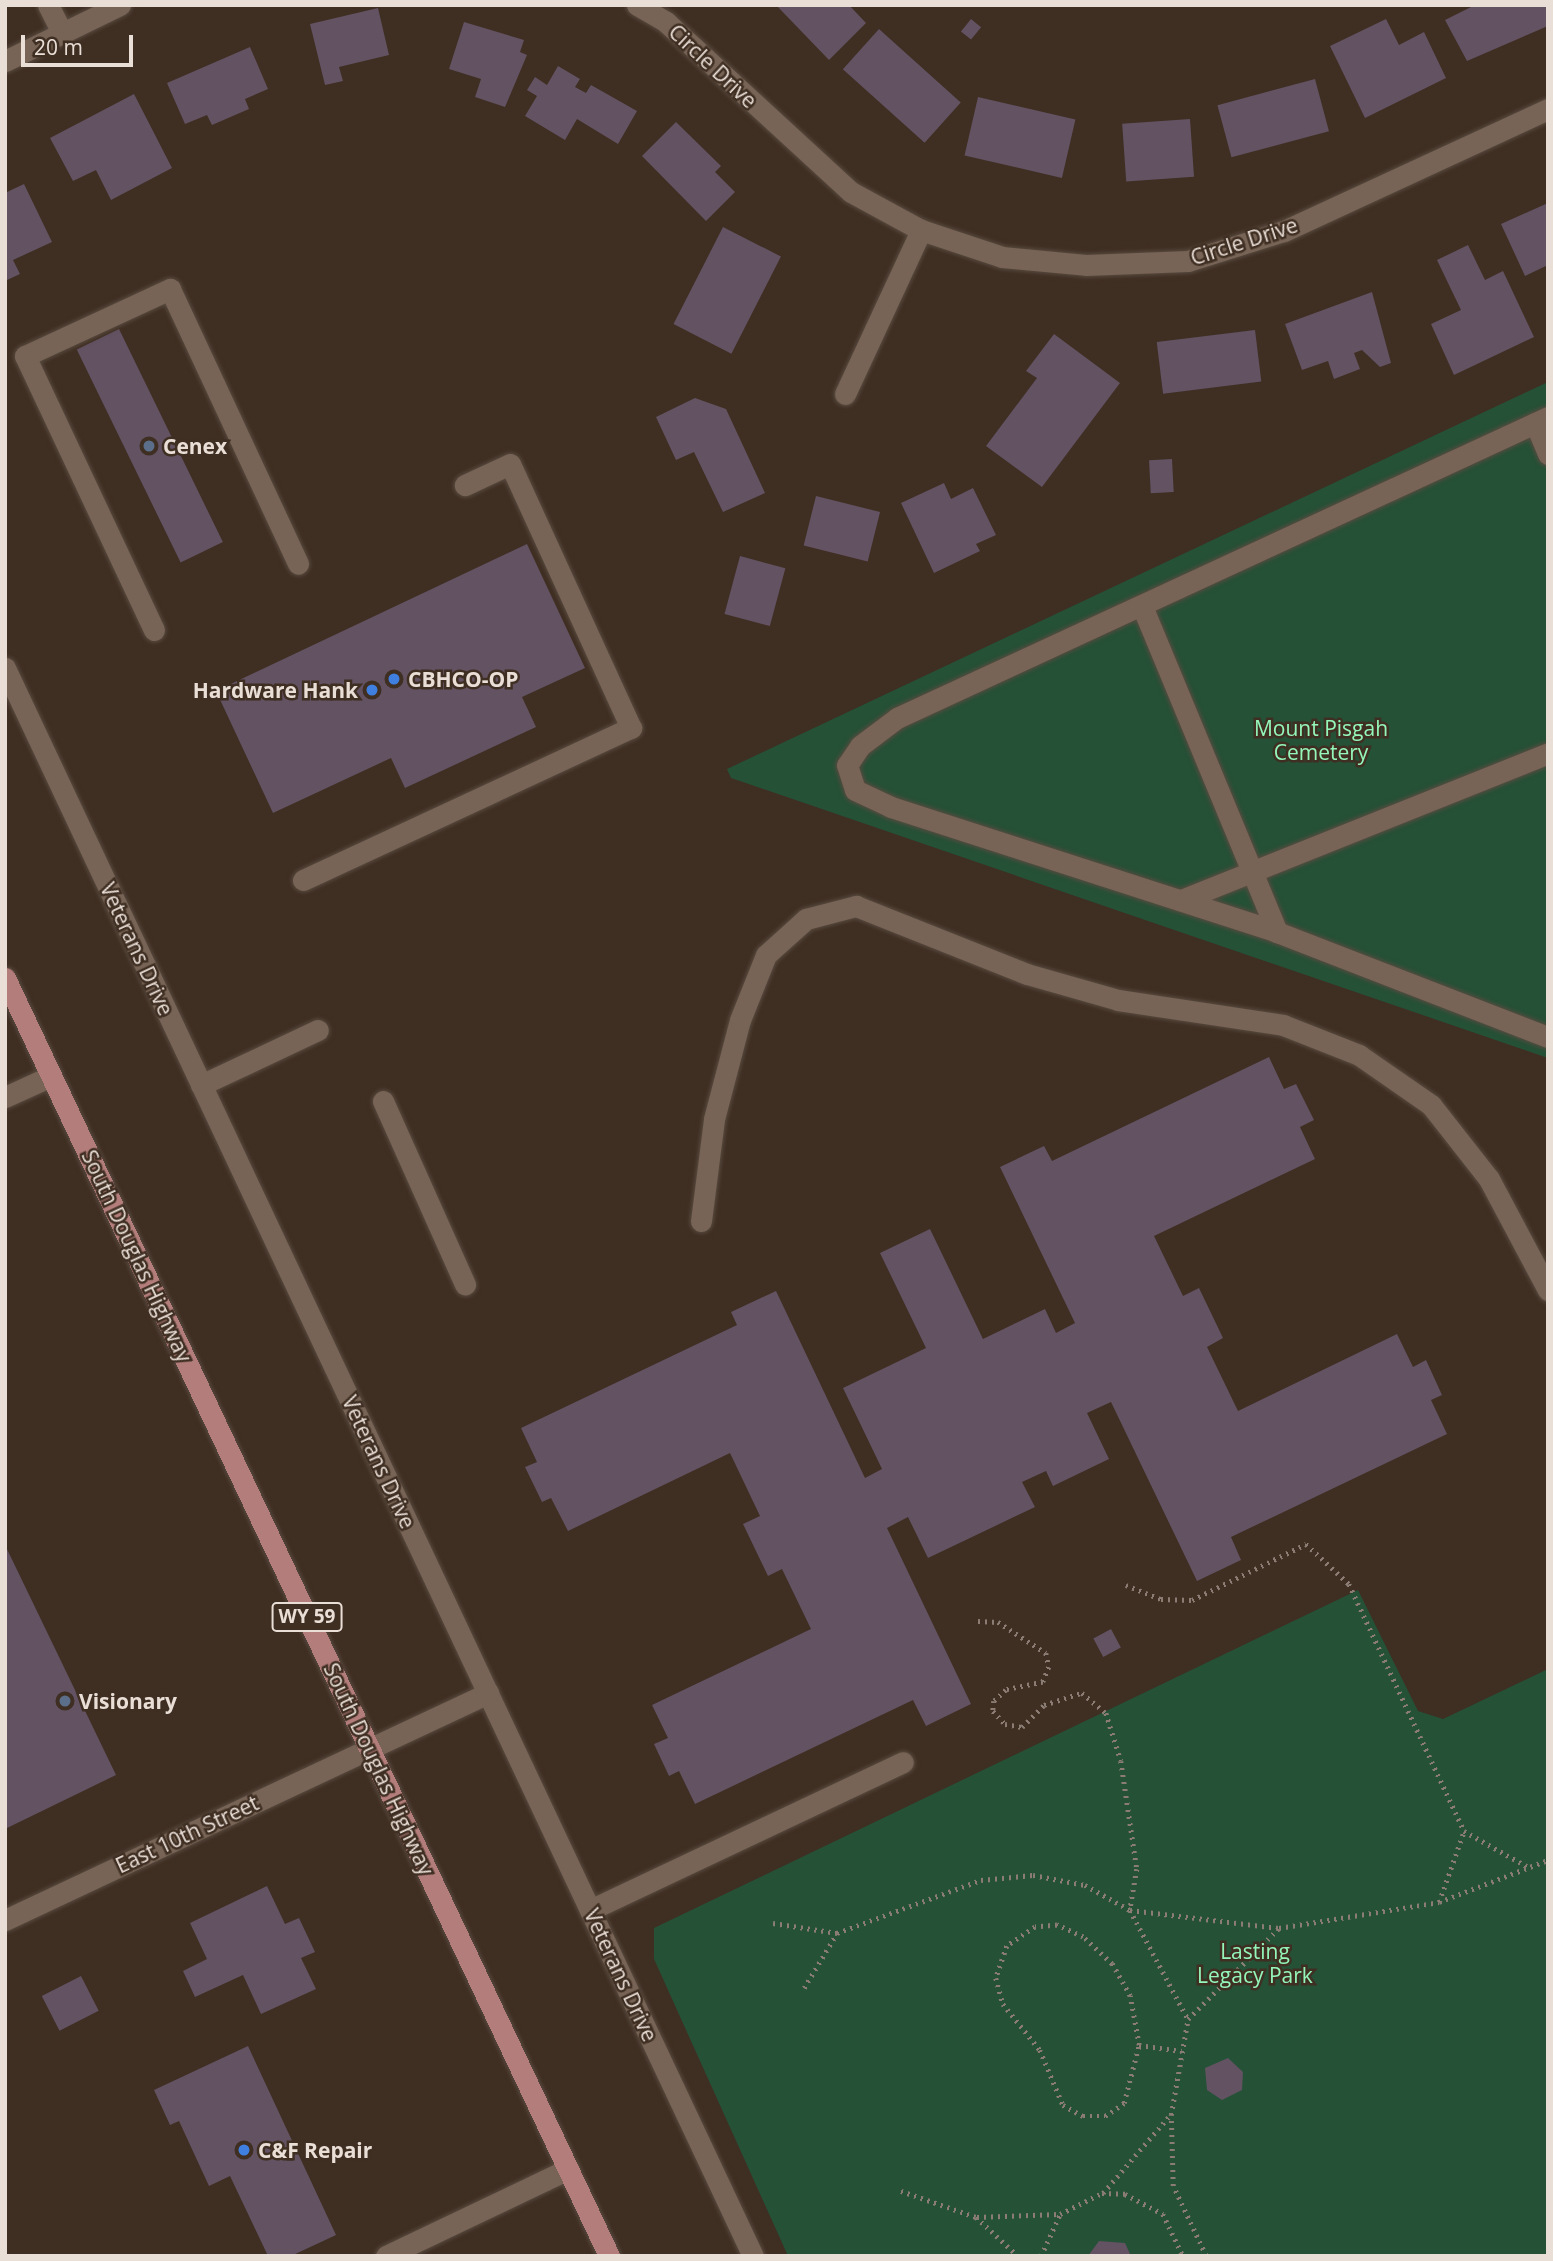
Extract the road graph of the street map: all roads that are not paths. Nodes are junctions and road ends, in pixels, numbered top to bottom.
1 (48, 5) edge
2 (120, 5) edge
3 (637, 5) edge
4 (62, 33) junction
5 (5, 61) edge
6 (1548, 109) edge
7 (921, 230) junction
8 (845, 394) dead end
9 (1542, 420) edge
10 (1548, 454) edge
11 (465, 485) dead end
12 (298, 564) dead end
13 (1142, 606) junction
14 (154, 630) dead end
15 (5, 668) edge
16 (14, 708) edge
17 (1548, 753) edge
18 (1252, 872) junction
19 (303, 880) dead end
20 (1181, 901) junction
21 (1277, 932) junction
22 (5, 978) edge
23 (318, 1030) dead end
24 (1548, 1037) edge
25 (51, 1076) junction
26 (201, 1086) junction
27 (5, 1097) edge
28 (383, 1101) dead end
29 (701, 1221) dead end
30 (466, 1284) dead end
31 (1548, 1290) edge
32 (488, 1693) junction
33 (369, 1748) junction
34 (903, 1762) dead end
35 (590, 1910) junction
36 (5, 1920) edge
37 (568, 2169) junction
38 (386, 2256) edge
39 (609, 2256) edge
40 (753, 2256) edge

1 - 4 street
2 - 4 street
3 - 7 street, Circle Drive
4 - 5 street
6 - 7 street, Circle Drive
7 - 8 street
9 - 10 street
9 - 13 street
11 - 19 street
12 - 14 street
13 - 18 street
13 - 20 street
15 - 16 street, Veterans Drive
16 - 26 street, Veterans Drive
17 - 18 street
18 - 20 street
18 - 21 street
20 - 21 street
21 - 24 street
22 - 25 main road, South Douglas Highway / WY 59
23 - 26 street
25 - 27 street
25 - 33 main road, South Douglas Highway / WY 59
26 - 32 street, Veterans Drive
28 - 30 street
29 - 31 street
32 - 33 street, East 10th Street
32 - 35 street, Veterans Drive
33 - 36 street, East 10th Street
33 - 37 main road, South Douglas Highway / WY 59
34 - 35 street
35 - 40 street, Veterans Drive
37 - 38 street
37 - 39 main road, South Douglas Highway / WY 59

